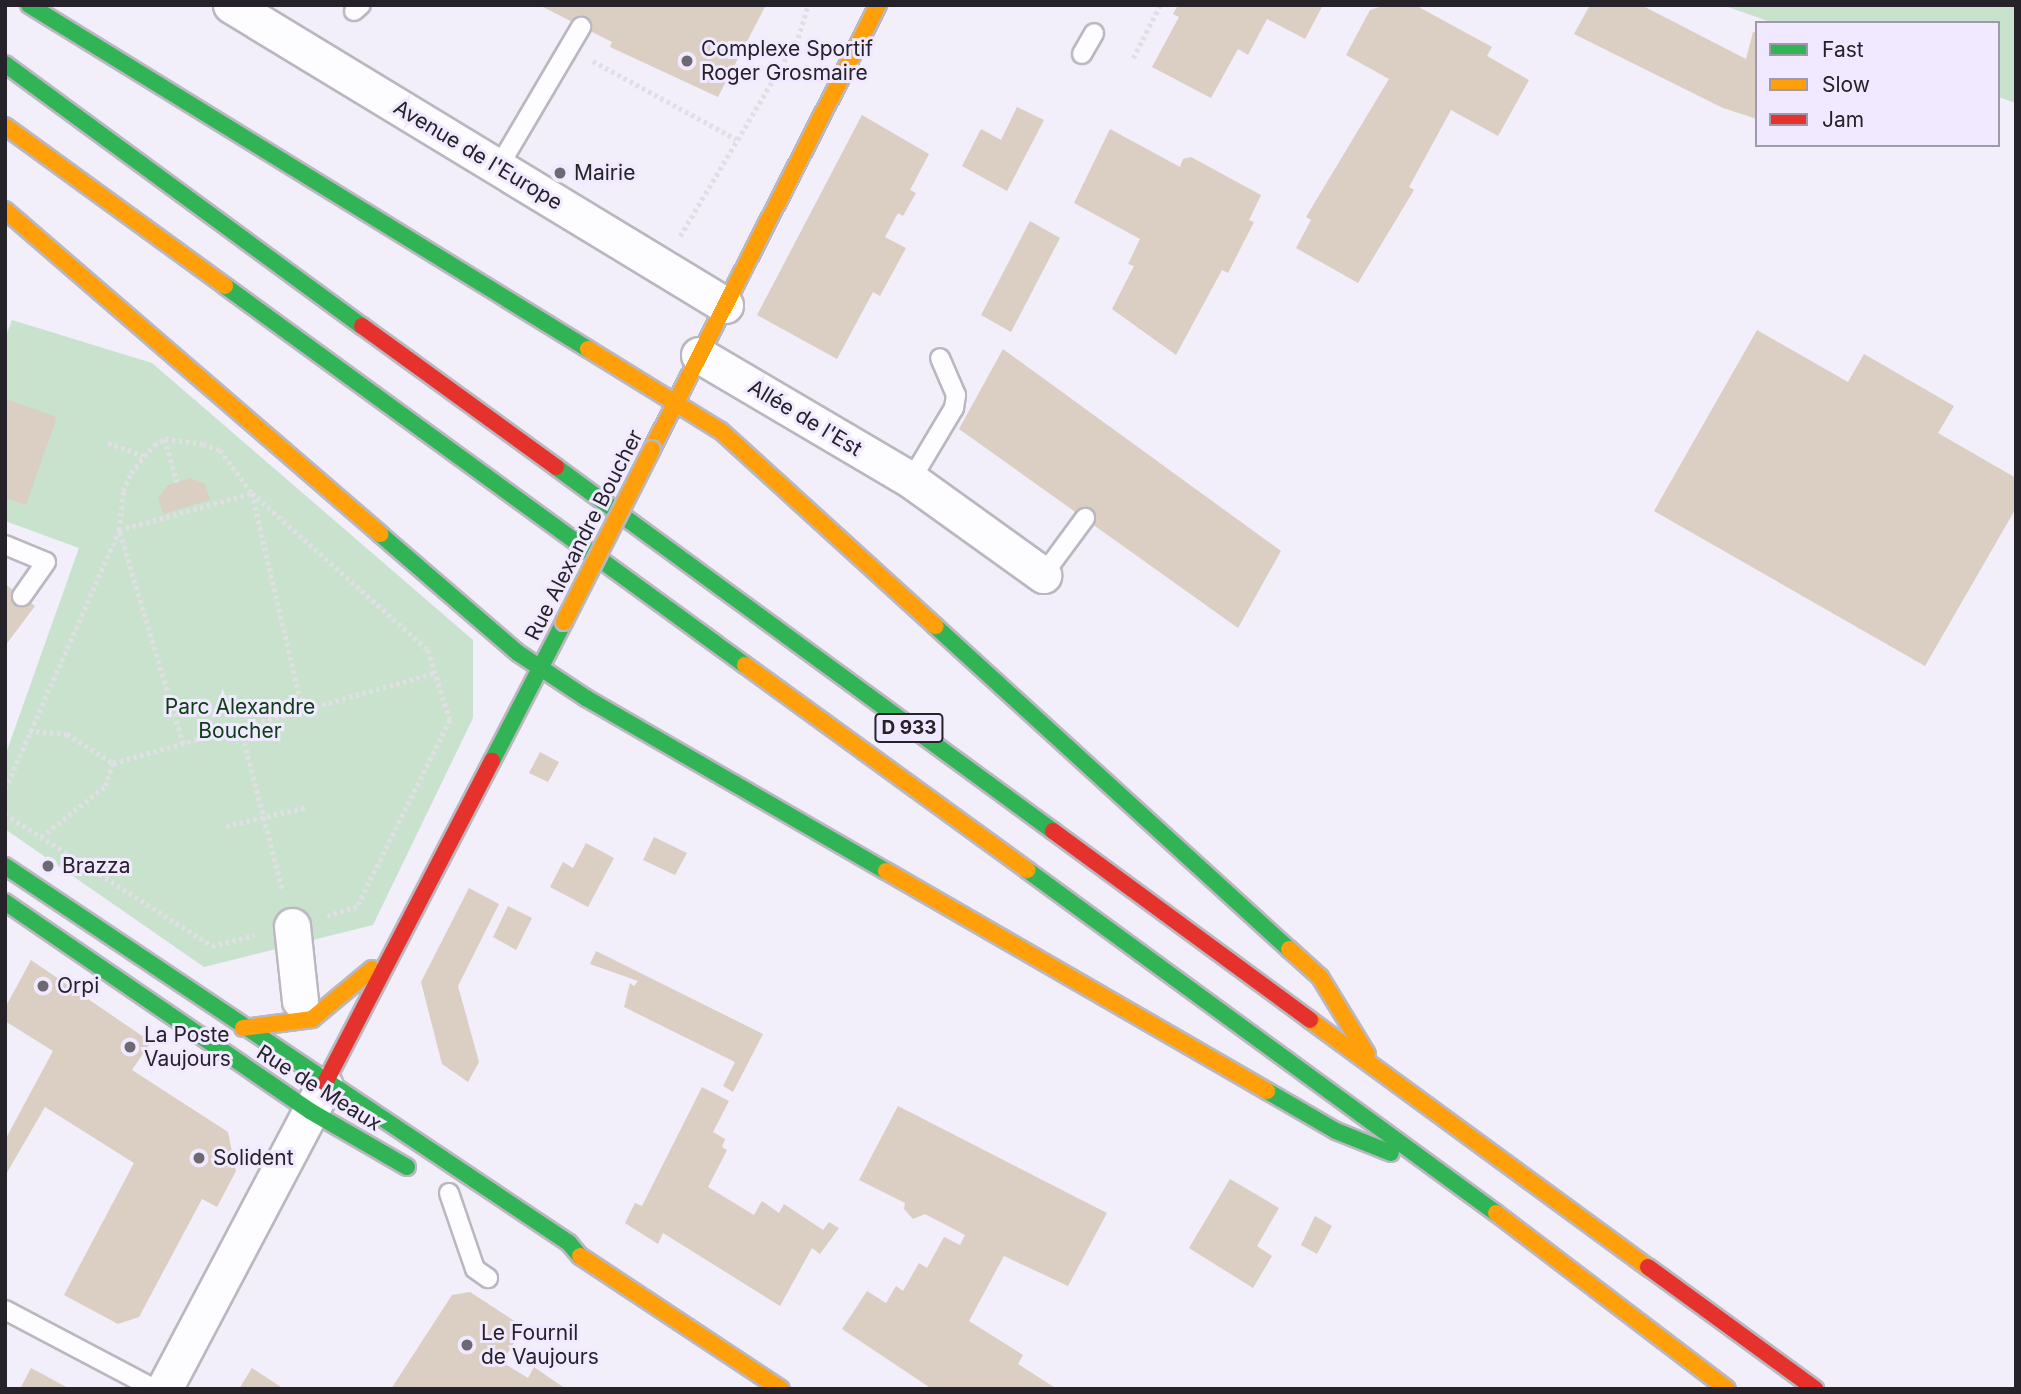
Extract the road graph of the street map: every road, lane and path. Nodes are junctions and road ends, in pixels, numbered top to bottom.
1 (29, 5) edge
2 (231, 5) edge
3 (808, 5) edge
4 (878, 5) edge
5 (1160, 5) edge
6 (581, 27) dead end
7 (1094, 33) dead end
8 (570, 49) junction
9 (1082, 54) dead end
10 (1133, 58) dead end
11 (5, 64) edge
12 (5, 126) edge
13 (736, 139) junction
14 (498, 168) junction
15 (5, 210) edge
16 (674, 246) dead end
17 (725, 305) junction
18 (699, 355) junction
19 (940, 358) dead end
20 (675, 400) junction
21 (165, 439) junction
22 (108, 443) dead end
23 (143, 456) junction
24 (911, 480) junction
25 (177, 482) dead end
26 (252, 493) junction
27 (1085, 518) dead end
28 (119, 530) junction
29 (5, 545) edge
30 (1043, 575) joint
31 (22, 596) dead end
32 (540, 668) junction
33 (436, 673) junction
34 (303, 711) junction
35 (241, 729) junction
36 (28, 731) junction
37 (183, 744) junction
38 (113, 764) junction
39 (5, 789) edge
40 (307, 807) dead end
41 (5, 814) edge
42 (264, 818) junction
43 (226, 826) dead end
44 (41, 837) junction
45 (5, 866) edge
46 (5, 885) edge
47 (5, 902) edge
48 (292, 926) junction
49 (396, 946) junction
50 (300, 1001) dead end
51 (243, 1028) junction
52 (1377, 1071) junction
53 (317, 1097) junction
54 (349, 1134) junction
55 (418, 1174) dead end
56 (1448, 1176) junction
57 (444, 1189) joint
58 (472, 1206) dead end
59 (562, 1259) dead end
60 (586, 1263) junction
61 (488, 1278) dead end
62 (5, 1310) edge
63 (155, 1389) edge
64 (164, 1389) edge
65 (781, 1389) edge
66 (1727, 1389) edge
67 (1815, 1389) edge

1 - 20 main road
2 - 14 street, Avenue de l'Europe
3 - 13 path
4 - 17 main road, Rue Alexandre Boucher
5 - 10 path
6 - 8 lane
7 - 9 lane
8 - 13 path
8 - 14 lane
11 - 52 main road, D 933
12 - 56 main road, D 933
13 - 16 path
14 - 17 street, Avenue de l'Europe
15 - 32 main road
17 - 18 main road, Rue Alexandre Boucher
18 - 20 main road, Rue Alexandre Boucher
18 - 24 street, Allée de l'Est
19 - 24 lane
20 - 32 main road, Rue Alexandre Boucher, bridge
20 - 52 main road
21 - 23 path
21 - 25 path
21 - 26 path
22 - 23 path
23 - 28 path
24 - 30 street, Allée de l'Est
26 - 28 path
26 - 33 path
26 - 34 path
27 - 30 lane
28 - 36 path
28 - 37 path
29 - 31 lane
32 - 49 main road, Rue Alexandre Boucher
32 - 56 main road
33 - 34 path
33 - 48 path
34 - 35 path
35 - 37 path
35 - 42 path
36 - 38 path
36 - 39 path
37 - 38 path
38 - 44 path
40 - 42 path
41 - 44 path
42 - 43 path
42 - 48 path
44 - 48 path
45 - 51 main road, Rue de Meaux
46 - 53 main road, Rue de Meaux
47 - 53 main road, Rue de Meaux
48 - 50 street
49 - 51 main road
49 - 53 main road, Rue Alexandre Boucher
51 - 53 main road, Rue de Meaux
52 - 67 main road, D 933
53 - 54 main road
53 - 54 main road, Rue de Meaux
53 - 60 main road, Rue de Meaux
53 - 64 street
54 - 55 main road, Rue de Meaux
56 - 66 main road, D 933
57 - 58 main road
57 - 61 lane
59 - 60 main road, Rue de Meaux
60 - 65 main road, Rue de Meaux
62 - 63 lane

